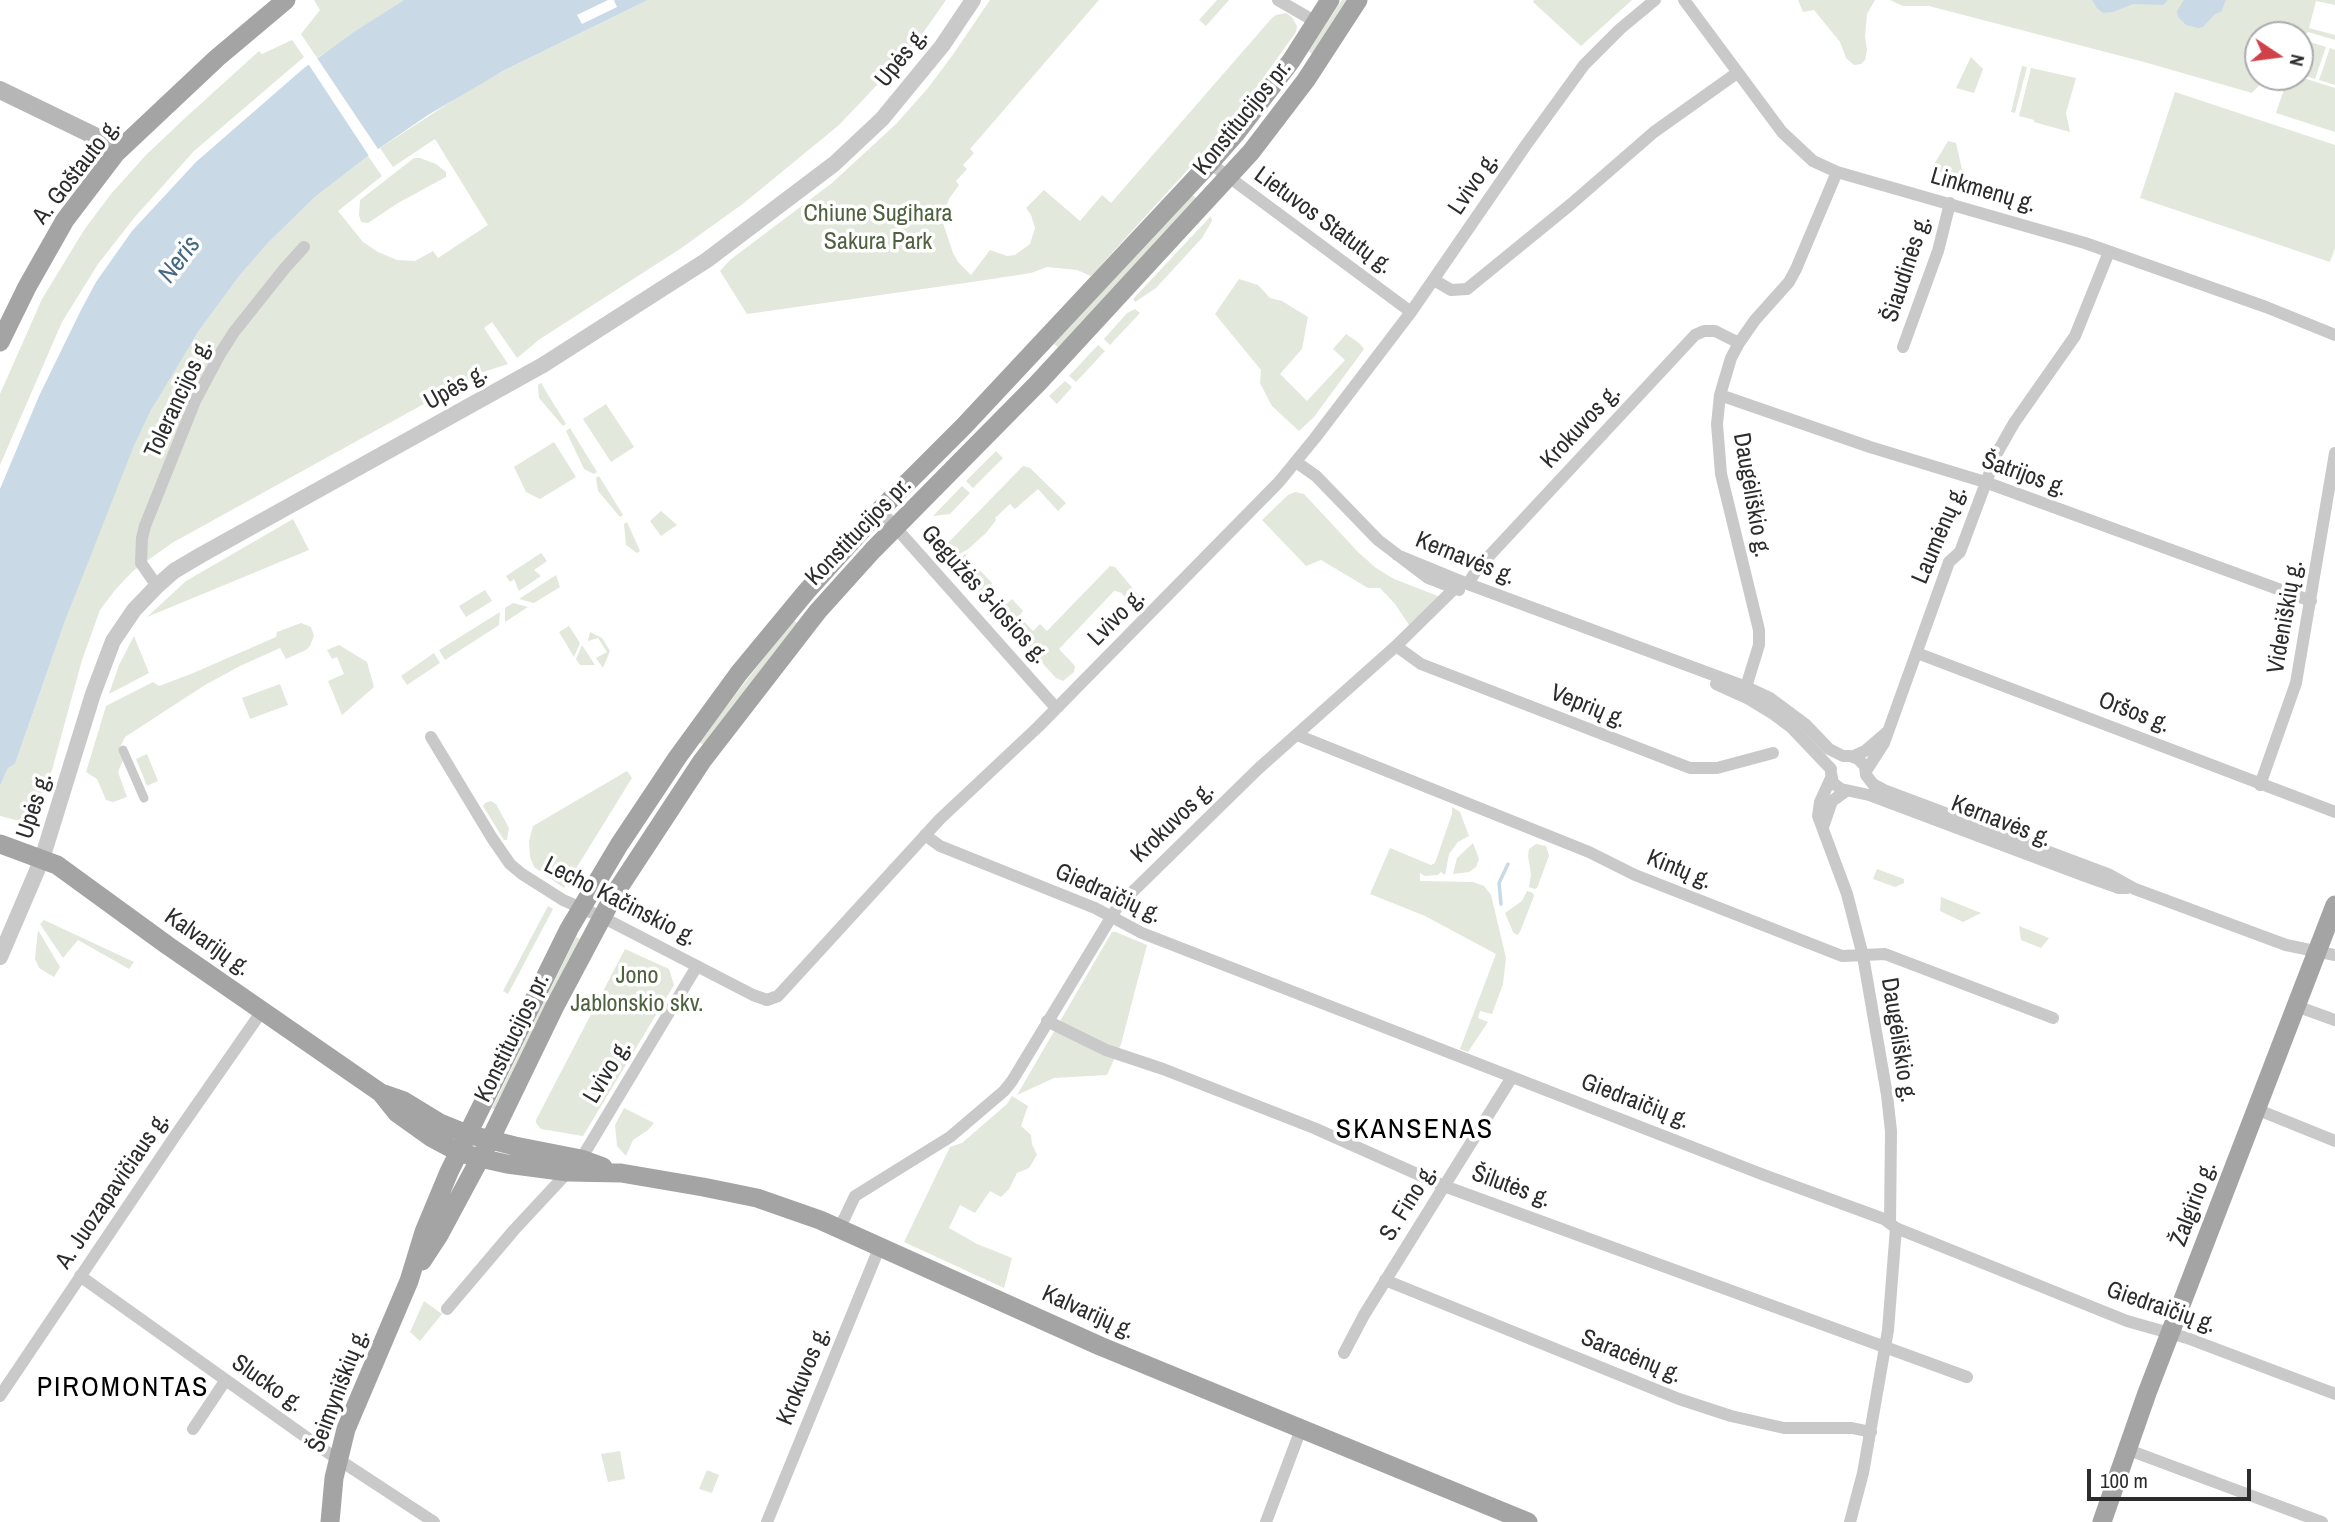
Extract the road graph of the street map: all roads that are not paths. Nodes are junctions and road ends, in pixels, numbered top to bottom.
1 (972, 0) edge
2 (1278, 0) edge
3 (1330, 0) edge
4 (1358, 0) edge
5 (1655, 0) edge
6 (1684, 0) edge
7 (279, 2) edge
8 (1316, 22) junction
9 (1737, 73) junction
10 (0, 90) edge
11 (116, 153) junction
12 (1210, 163) junction
13 (1837, 172) junction
14 (1229, 178) junction
15 (1950, 203) junction
16 (304, 247) dead end
17 (2109, 251) junction
18 (1434, 280) junction
19 (1411, 312) junction
20 (2335, 335) edge
21 (0, 342) edge
22 (1740, 343) junction
23 (1903, 347) dead end
24 (1720, 395) junction
25 (2335, 453) edge
26 (1296, 462) junction
27 (1985, 482) junction
28 (880, 510) junction
29 (896, 527) junction
30 (1397, 555) junction
31 (1468, 584) junction
32 (156, 586) junction
33 (1455, 588) junction
34 (2311, 601) junction
35 (1396, 646) junction
36 (1917, 653) junction
37 (1746, 687) junction
38 (1056, 708) junction
39 (1887, 732) junction
40 (1297, 735) junction
41 (432, 737) dead end
42 (123, 750) dead end
43 (1773, 753) dead end
44 (1848, 756) junction
45 (1831, 773) junction
46 (1866, 773) junction
47 (2260, 785) junction
48 (1850, 790) junction
49 (144, 798) dead end
50 (2335, 812) edge
51 (1823, 827) junction
52 (925, 835) junction
53 (0, 844) edge
54 (42, 859) junction
55 (2135, 889) junction
56 (2335, 905) edge
57 (581, 908) junction
58 (602, 917) junction
59 (1110, 917) junction
60 (2326, 953) edge
61 (1863, 956) junction
62 (0, 957) edge
63 (696, 966) junction
64 (2295, 1006) junction
65 (262, 1011) junction
66 (2053, 1018) dead end
67 (2335, 1020) edge
68 (1047, 1021) junction
69 (1512, 1077) junction
70 (2256, 1110) junction
71 (490, 1140) junction
72 (2335, 1141) edge
73 (463, 1143) junction
74 (480, 1158) junction
75 (574, 1165) junction
76 (1444, 1186) junction
77 (1893, 1225) junction
78 (837, 1228) junction
79 (880, 1246) junction
80 (80, 1276) junction
81 (1385, 1280) junction
82 (409, 1281) junction
83 (447, 1309) dead end
84 (2170, 1333) junction
85 (1885, 1349) junction
86 (1344, 1353) dead end
87 (1967, 1377) dead end
88 (225, 1381) junction
89 (2335, 1394) edge
90 (0, 1396) edge
91 (193, 1429) dead end
92 (1301, 1429) junction
93 (1871, 1432) junction
94 (2126, 1449) junction
95 (338, 1459) junction
96 (330, 1522) edge
97 (434, 1522) edge
98 (767, 1522) edge
99 (1266, 1522) edge
100 (1528, 1522) edge
101 (1850, 1522) edge
102 (2102, 1522) edge
103 (2322, 1522) edge

1 - 32 street, Upės g.
2 - 8 street
3 - 8 main road, Konstitucijos pr.
4 - 14 main road, Konstitucijos pr.
5 - 18 street, Lvivo g.
6 - 9 street, Linkmenų g.
7 - 11 main road, A. Goštauto g.
8 - 12 main road, Konstitucijos pr.
9 - 13 street, Linkmenų g.
9 - 18 street
10 - 11 main road
11 - 21 main road, A. Goštauto g.
12 - 14 street, Lietuvos Statutų g.
12 - 28 main road, Konstitucijos pr.
13 - 15 street, Linkmenų g.
13 - 22 street, Daugėliškio g.
14 - 19 street, Lietuvos Statutų g.
14 - 29 main road, Konstitucijos pr.
15 - 17 street, Linkmenų g.
15 - 23 street, Šiaudinės g.
16 - 32 street, Tolerancijos g.
17 - 20 street, Linkmenų g.
17 - 27 street, Laumėnų g.
18 - 19 street, Lvivo g.
19 - 26 street, Lvivo g.
22 - 24 street, Daugėliškio g.
22 - 31 street, Krokuvos g.
24 - 27 street, Šatrijos g.
24 - 37 street, Daugėliškio g.
25 - 34 street, Videniškių g.
26 - 30 street
26 - 38 street, Lvivo g.
27 - 34 street, Šatrijos g.
27 - 36 street, Laumėnų g.
28 - 29 street, Gegužės 3-iosios g.
28 - 57 main road, Konstitucijos pr.
29 - 38 street, Gegužės 3-iosios g.
29 - 58 main road, Konstitucijos pr.
30 - 31 street, Kernavės g.
30 - 33 street, Kernavės g.
31 - 37 street, Kernavės g.
32 - 54 street, Upės g.
33 - 35 street, Krokuvos g.
33 - 45 street, Kernavės g.
34 - 47 street, Videniškių g.
35 - 40 street, Krokuvos g.
35 - 43 street, Veprių g.
36 - 39 street, Laumėnų g.
36 - 47 street, Oršos g.
37 - 44 street, Kernavės g.
38 - 52 street, Lvivo g.
39 - 44 street
39 - 46 street, Laumėnų g.
40 - 59 street, Krokuvos g.
40 - 61 street, Kintų g.
41 - 57 street, Lecho Kačinskio g.
42 - 49 street
44 - 45 street
44 - 46 street, Kernavės g.
45 - 48 street, Kernavės g.
45 - 51 street, Daugėliškio g.
46 - 48 street
46 - 55 street, Kernavės g.
47 - 50 street, Oršos g.
48 - 51 street
48 - 55 street, Kernavės g.
51 - 61 street, Daugėliškio g.
52 - 59 street, Giedraičių g.
52 - 63 street, Lvivo g.
53 - 54 main road, Kalvarijų g.
54 - 62 street, Upės g.
54 - 65 main road, Kalvarijų g.
55 - 60 street, Kernavės g.
56 - 60 main road, Žalgirio g.
57 - 58 street, Lecho Kačinskio g.
57 - 73 main road, Konstitucijos pr.
58 - 63 street, Lecho Kačinskio g.
58 - 71 main road, Konstitucijos pr.
59 - 68 street, Krokuvos g.
59 - 69 street, Giedraičių g.
60 - 64 main road, Žalgirio g.
61 - 66 street, Kintų g.
61 - 77 street, Daugėliškio g.
63 - 75 street, Lvivo g.
64 - 67 street
64 - 70 main road, Žalgirio g.
65 - 73 main road, Kalvarijų g.
65 - 80 street, A. Juozapavičiaus g.
68 - 76 street, Šilutės g.
68 - 78 street, Krokuvos g.
69 - 76 street, S. Fino g.
69 - 77 street, Giedraičių g.
70 - 72 street
70 - 84 main road, Žalgirio g.
71 - 73 main road, Kalvarijų g.
71 - 74 main road, Konstitucijos pr.
71 - 75 main road, Kalvarijų g.
73 - 74 main road, Kalvarijų g.
73 - 82 main road, Šeimyniškių g.
74 - 75 main road, Kalvarijų g.
74 - 82 main road, Šeimyniškių g.
75 - 78 main road, Kalvarijų g.
75 - 83 street, Lvivo g.
76 - 81 street, S. Fino g.
76 - 85 street, Šilutės g.
77 - 84 street, Giedraičių g.
77 - 85 street, Daugėliškio g.
78 - 79 main road, Kalvarijų g.
79 - 92 main road, Kalvarijų g.
79 - 98 street, Krokuvos g.
80 - 88 street, Slucko g.
80 - 90 street, A. Juozapavičiaus g.
81 - 86 street, S. Fino g.
81 - 93 street, Saracėnų g.
82 - 95 main road, Šeimyniškių g.
84 - 89 street, Giedraičių g.
84 - 94 main road, Žalgirio g.
85 - 87 street, Šilutės g.
85 - 93 street, Daugėliškio g.
88 - 91 street
88 - 95 street, Slucko g.
92 - 99 street
92 - 100 main road, Kalvarijų g.
93 - 101 street, Daugėliškio g.
94 - 102 main road, Žalgirio g.
94 - 103 street
95 - 96 main road, Šeimyniškių g.
95 - 97 street, Slucko g.

